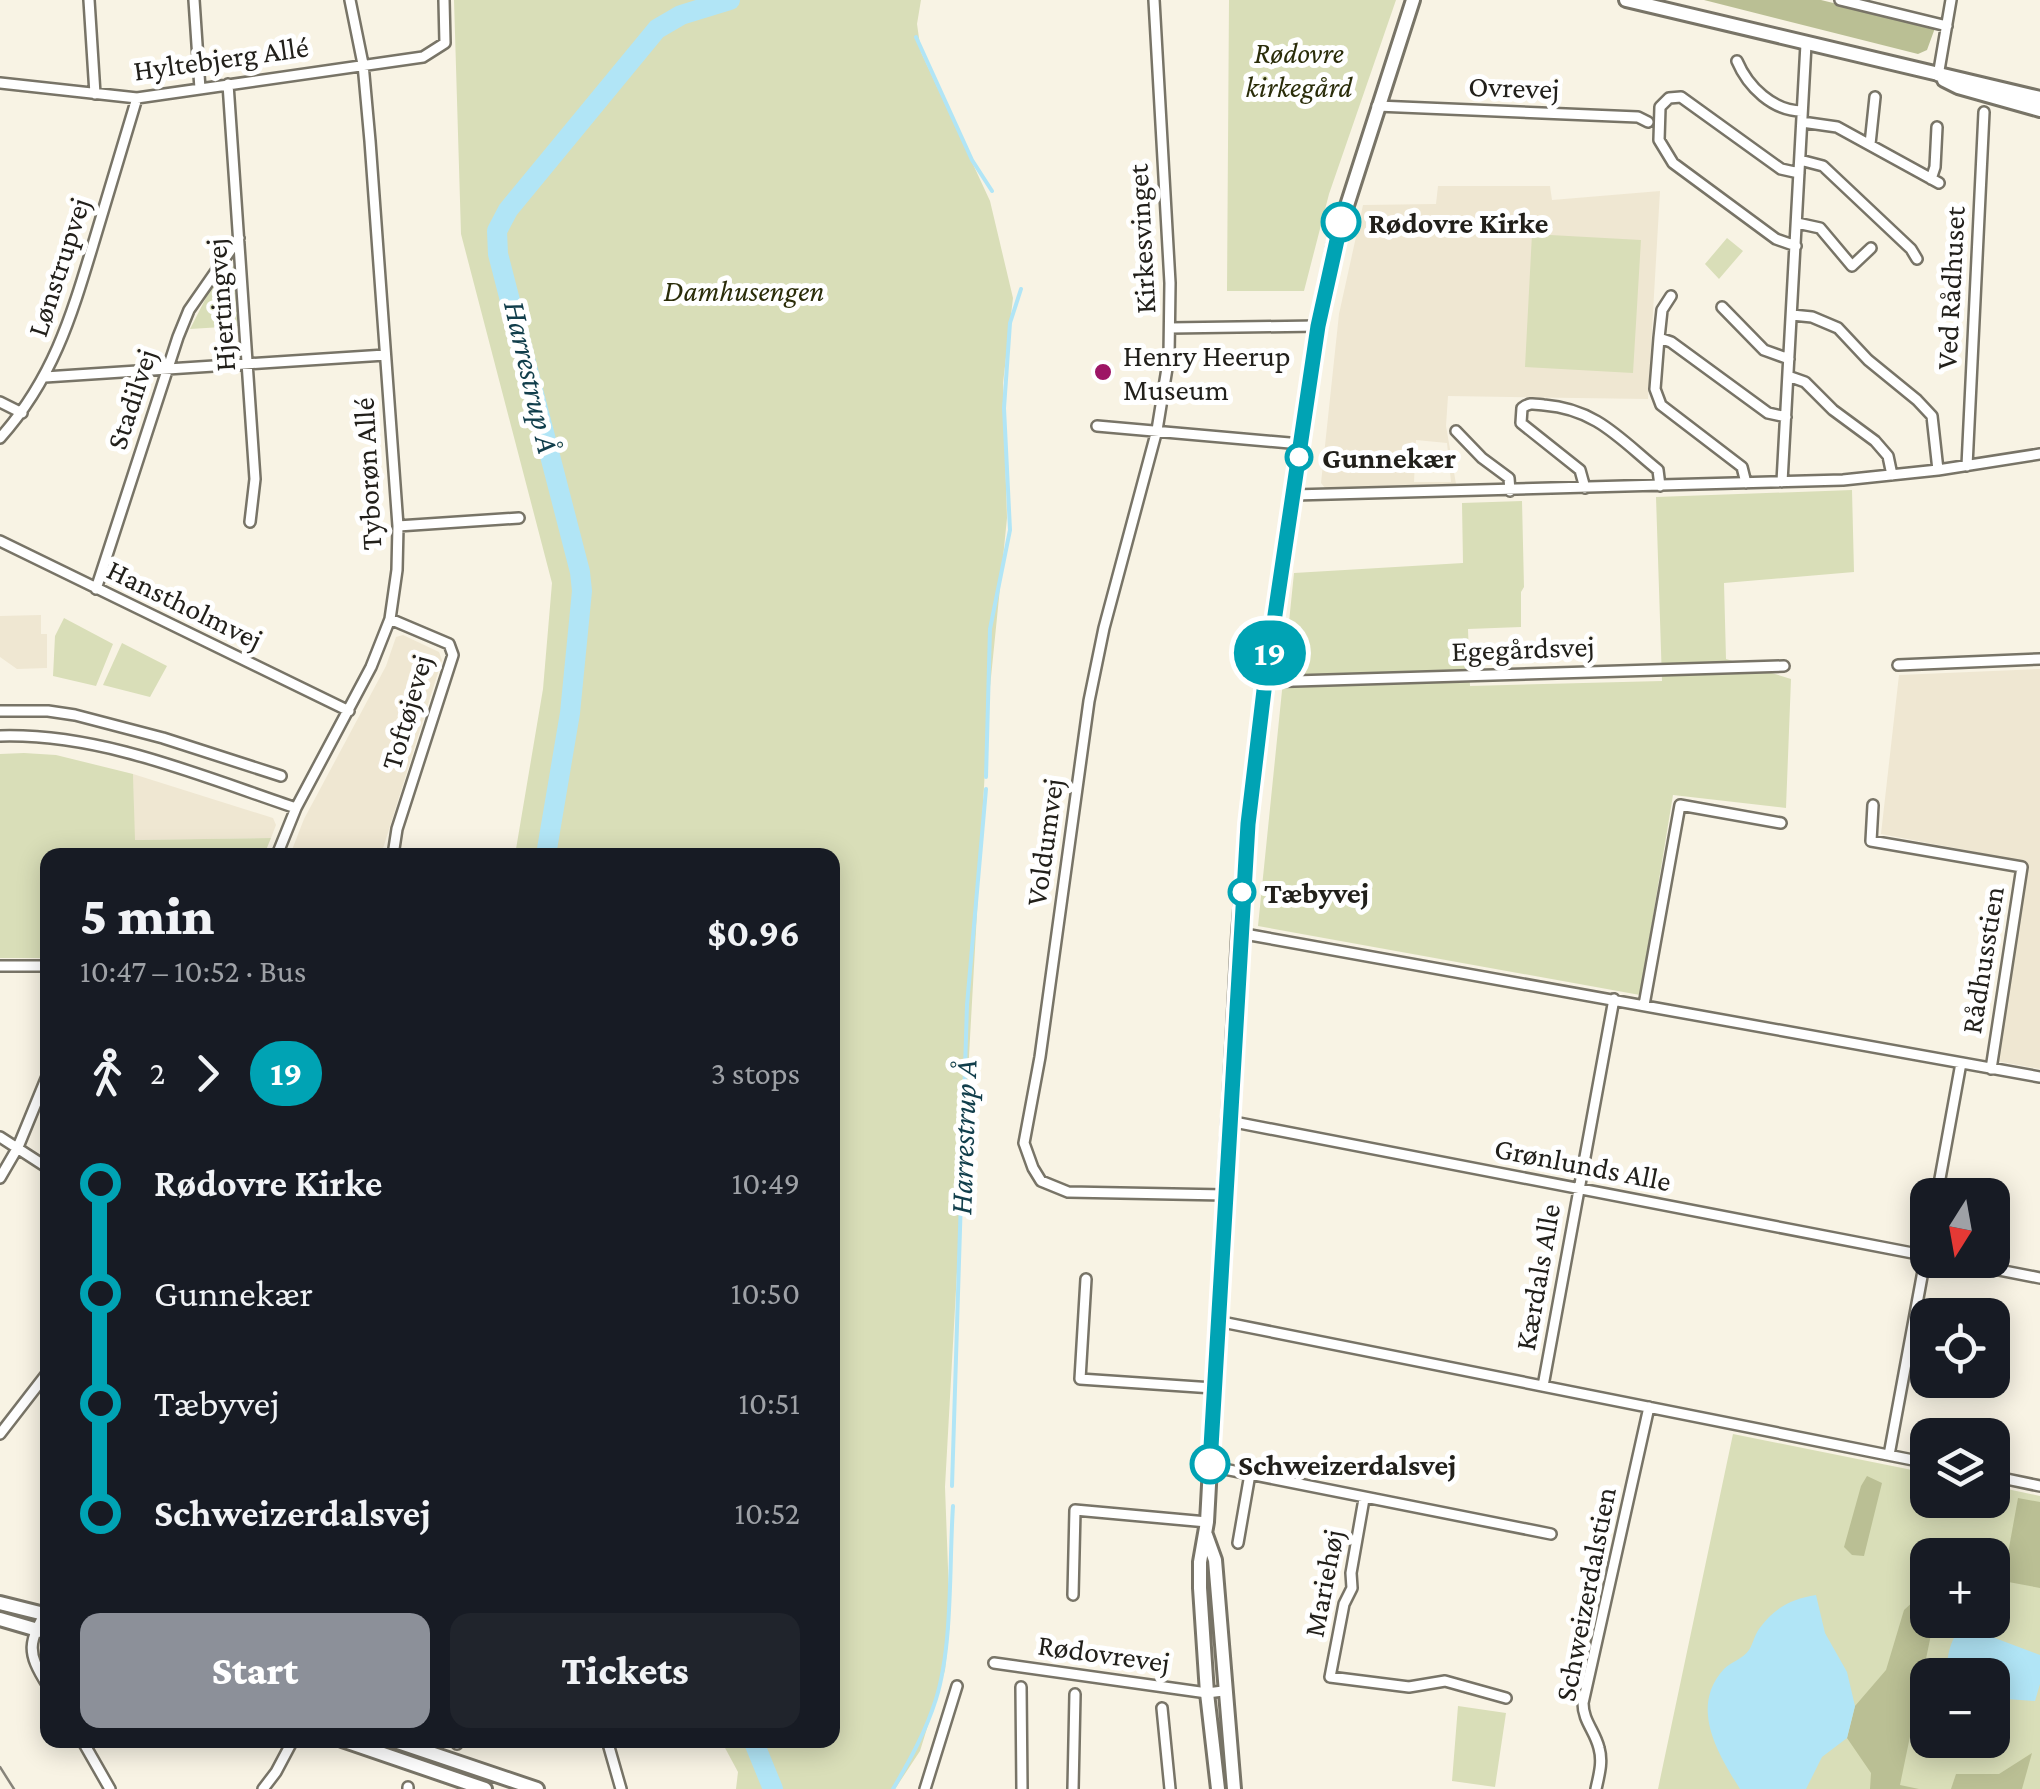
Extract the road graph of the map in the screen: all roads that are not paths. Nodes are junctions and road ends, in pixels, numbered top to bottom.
1 (89, 0) edge
2 (194, 0) edge
3 (350, 0) edge
4 (444, 0) edge
5 (1154, 0) edge
6 (1413, 0) edge
7 (1626, 0) edge
8 (1840, 0) edge
9 (1952, 0) edge
10 (1946, 26) junction
11 (1806, 44) junction
12 (1737, 60) dead end
13 (363, 64) junction
14 (1938, 77) junction
15 (0, 84) edge
16 (228, 84) junction
17 (200, 89) junction
18 (95, 94) junction
19 (1875, 97) dead end
20 (136, 98) junction
21 (2040, 98) edge
22 (1377, 106) junction
23 (2040, 110) edge
24 (1984, 112) dead end
25 (1802, 116) junction
26 (1648, 122) dead end
27 (1938, 128) dead end
28 (1870, 144) junction
29 (1800, 160) junction
30 (1799, 173) junction
31 (1797, 222) junction
32 (240, 236) junction
33 (1796, 246) junction
34 (1871, 248) dead end
35 (1918, 260) dead end
36 (1672, 297) dead end
37 (1722, 307) dead end
38 (1792, 315) junction
39 (1318, 326) junction
40 (1170, 328) junction
41 (1658, 338) junction
42 (384, 355) junction
43 (1789, 359) junction
44 (249, 365) junction
45 (166, 370) junction
46 (1788, 376) junction
47 (45, 377) junction
48 (0, 402) edge
49 (22, 413) junction
50 (1786, 417) junction
51 (1097, 426) dead end
52 (1157, 430) junction
53 (1456, 431) dead end
54 (0, 438) edge
55 (1301, 444) junction
56 (2040, 454) edge
57 (1966, 466) junction
58 (1938, 470) junction
59 (1892, 476) junction
60 (1782, 482) junction
61 (1746, 483) junction
62 (1660, 486) junction
63 (1584, 488) junction
64 (1510, 491) junction
65 (1294, 494) junction
66 (519, 518) dead end
67 (250, 522) dead end
68 (398, 526) junction
69 (0, 541) edge
70 (96, 590) junction
71 (390, 619) junction
72 (2040, 659) edge
73 (1898, 664) dead end
74 (1784, 666) dead end
75 (1265, 682) junction
76 (349, 711) junction
77 (0, 712) edge
78 (0, 736) edge
79 (164, 738) junction
80 (156, 761) junction
81 (281, 776) dead end
82 (1873, 805) dead end
83 (296, 808) junction
84 (1781, 822) dead end
85 (280, 848) edge
86 (394, 848) edge
87 (1240, 933) junction
88 (0, 966) edge
89 (40, 966) edge
90 (1614, 999) junction
91 (1644, 1004) junction
92 (1961, 1063) junction
93 (1991, 1068) junction
94 (2040, 1078) edge
95 (40, 1093) edge
96 (1229, 1121) junction
97 (0, 1137) edge
98 (18, 1147) junction
99 (40, 1162) edge
100 (0, 1178) edge
101 (1939, 1178) edge
102 (1579, 1189) junction
103 (1225, 1195) junction
104 (1910, 1249) edge
105 (2010, 1272) edge
106 (1922, 1278) edge
107 (2040, 1278) edge
108 (1086, 1279) dead end
109 (1217, 1321) junction
110 (40, 1382) edge
111 (1543, 1386) junction
112 (1214, 1388) junction
113 (1649, 1407) junction
114 (0, 1434) edge
115 (1890, 1456) junction
116 (1910, 1460) edge
117 (1210, 1466) junction
118 (1250, 1474) junction
119 (2010, 1480) edge
120 (2040, 1486) edge
121 (1364, 1498) junction
122 (1206, 1529) junction
123 (1551, 1534) dead end
124 (1238, 1543) dead end
125 (1073, 1595) dead end
126 (0, 1603) edge
127 (40, 1611) edge
128 (0, 1620) edge
129 (40, 1630) edge
130 (40, 1633) edge
131 (994, 1663) dead end
132 (40, 1673) edge
133 (957, 1686) dead end
134 (1020, 1687) dead end
135 (1224, 1691) junction
136 (1207, 1692) junction
137 (1075, 1694) dead end
138 (1506, 1698) dead end
139 (1162, 1708) dead end
140 (87, 1748) edge
141 (288, 1748) edge
142 (366, 1748) edge
143 (416, 1748) edge
144 (608, 1748) edge
145 (492, 1774) junction
146 (110, 1789) edge
147 (262, 1789) edge
148 (486, 1789) edge
149 (537, 1789) edge
150 (621, 1789) edge
151 (925, 1789) edge
152 (1022, 1789) edge
153 (1073, 1789) edge
154 (1170, 1789) edge
155 (1218, 1789) edge
156 (1234, 1789) edge
157 (1596, 1789) edge

1 - 18 street
2 - 17 street
3 - 13 street, Tyborøn Allé
4 - 13 street, Hyltebjerg Allé
5 - 40 street, Kirkesvinget
6 - 22 street, Rødovrevej
7 - 11 street
8 - 10 street
9 - 10 street
10 - 14 street
11 - 14 street
11 - 25 street
12 - 25 street
13 - 16 street, Hyltebjerg Allé
13 - 42 street, Tyborøn Allé
14 - 21 street
14 - 23 street
15 - 18 street, Hyltebjerg Allé
16 - 17 street, Hyltebjerg Allé
16 - 32 street, Hjertingvej
17 - 20 street, Hyltebjerg Allé
18 - 20 street, Hyltebjerg Allé
19 - 28 street
20 - 47 street, Lønstrupvej
22 - 26 street, Ovrevej
22 - 39 street, Rødovrevej
24 - 57 street, Ved Rådhuset
25 - 28 street
25 - 29 street
27 - 28 street
29 - 30 street
29 - 35 street
30 - 31 street
30 - 33 street
31 - 33 street
31 - 34 street
32 - 44 street, Hjertingvej
32 - 45 street, Stadilvej
33 - 38 street
36 - 41 street
37 - 43 street
38 - 43 street
38 - 58 street
39 - 40 street, Kirkesvinget
39 - 55 street, Rødovrevej
40 - 52 street, Voldumvej
41 - 50 street
41 - 61 street
42 - 44 street
42 - 68 street, Tyborøn Allé
43 - 46 street
44 - 45 street
44 - 67 street, Hjertingvej
45 - 47 street
45 - 70 street, Stadilvej
46 - 50 street
46 - 59 street
47 - 49 street, Lønstrupvej
48 - 49 street
49 - 54 street, Lønstrupvej
50 - 60 street
51 - 52 street
52 - 55 street
52 - 103 street, Voldumvej
53 - 64 street
55 - 65 street, Rødovrevej
56 - 57 street
57 - 58 street
58 - 59 street
59 - 60 street
60 - 61 street
61 - 62 street
62 - 63 street
62 - 63 street
63 - 64 street
64 - 65 street
65 - 75 street, Rødovrevej
66 - 68 street
68 - 71 street, Tyborøn Allé
69 - 70 street, Hanstholmvej
70 - 76 street, Hanstholmvej
71 - 76 street, Tyborøn Allé
71 - 86 street, Toftøjevej
72 - 73 street
74 - 75 street, Egegårdsvej
75 - 87 street, Rødovrevej
76 - 83 street, Tyborøn Allé
77 - 79 street
78 - 80 street
79 - 80 street
79 - 81 street
80 - 83 street
82 - 93 street, Rådhusstien
83 - 85 street, Tyborøn Allé
84 - 91 street
87 - 90 street
87 - 96 street, Rødovrevej
88 - 89 street
90 - 91 street
90 - 102 street, Kærdals Alle
91 - 92 street
92 - 93 street
92 - 101 street
93 - 94 street
95 - 98 street
96 - 102 street, Grønlunds Alle
96 - 103 street, Rødovrevej
97 - 98 street
98 - 99 street
98 - 100 street
102 - 104 street, Grønlunds Alle
102 - 111 street, Kærdals Alle
103 - 109 street, Rødovrevej
105 - 107 street
106 - 115 street
108 - 112 street
109 - 111 street
109 - 112 street, Rødovrevej
110 - 114 street
111 - 113 street
112 - 117 street, Rødovrevej
113 - 115 street
113 - 157 street, Schweizerdalstien
115 - 116 street
117 - 118 street, Mariehøj
117 - 122 street, Rødovrevej
118 - 121 street, Mariehøj
118 - 124 street
119 - 120 street
121 - 123 street, Mariehøj
121 - 138 street, Mariehøj
122 - 125 street
122 - 135 street, Rødovrevej
122 - 136 street, Rødovrevej
126 - 127 street
128 - 129 street
130 - 132 street
131 - 136 street, Rødovrevej
133 - 151 street
134 - 152 street
135 - 136 street, Rødovrevej
135 - 156 street, Rødovrevej
136 - 155 street, Rødovrevej
137 - 153 street
139 - 154 street
140 - 146 street
141 - 147 street
142 - 148 street
143 - 145 street
144 - 150 street
145 - 148 street
145 - 149 street

